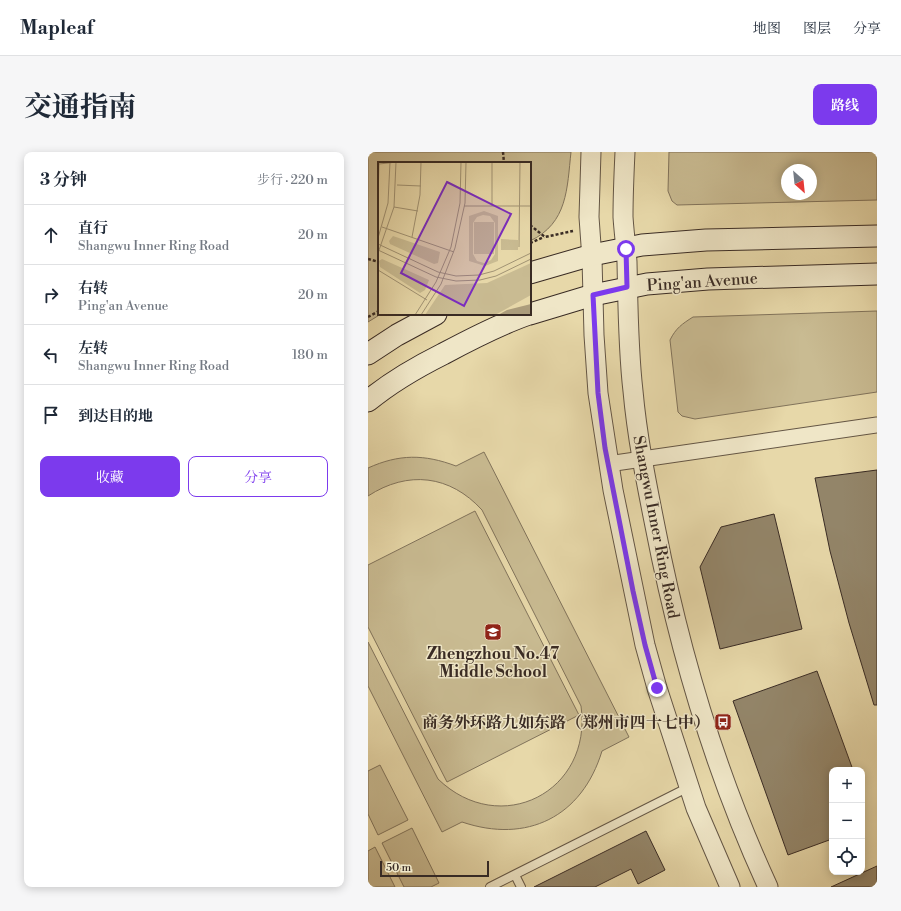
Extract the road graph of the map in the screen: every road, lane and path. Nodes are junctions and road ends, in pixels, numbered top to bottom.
1 (503, 152) edge
2 (590, 152) edge
3 (625, 152) edge
4 (504, 162) edge
5 (531, 226) edge
6 (590, 228) junction
7 (877, 236) edge
8 (545, 237) junction
9 (531, 242) edge
10 (626, 249) junction
11 (592, 255) junction
12 (368, 259) edge
13 (378, 262) edge
14 (531, 274) edge
15 (877, 274) edge
16 (627, 287) junction
17 (593, 295) junction
18 (378, 312) edge
19 (531, 314) edge
20 (434, 315) edge
21 (527, 315) edge
22 (368, 317) edge
23 (368, 354) edge
24 (368, 401) edge
25 (877, 425) edge
26 (642, 459) junction
27 (608, 464) junction
28 (689, 787) junction
29 (515, 875) junction
30 (490, 887) edge
31 (521, 887) edge
32 (730, 887) edge
33 (768, 887) edge

1 - 4 path
2 - 6 street
3 - 10 street, Shangwu Inner Ring Road
5 - 8 path
6 - 8 path
6 - 11 street
7 - 10 main road
8 - 9 path
10 - 11 main road
10 - 16 street, Shangwu Inner Ring Road
11 - 14 main road
11 - 17 street
12 - 13 path
15 - 16 main road, Ping'an Avenue
16 - 17 main road, Ping'an Avenue
16 - 26 street, Shangwu Inner Ring Road
17 - 19 main road, Ping'an Avenue
17 - 27 street
18 - 22 path
20 - 23 main road
21 - 24 main road, Ping'an Avenue
25 - 26 street
26 - 27 street
26 - 33 street, Shangwu Inner Ring Road
27 - 28 street
28 - 29 lane
28 - 32 street
29 - 30 lane
29 - 31 lane

